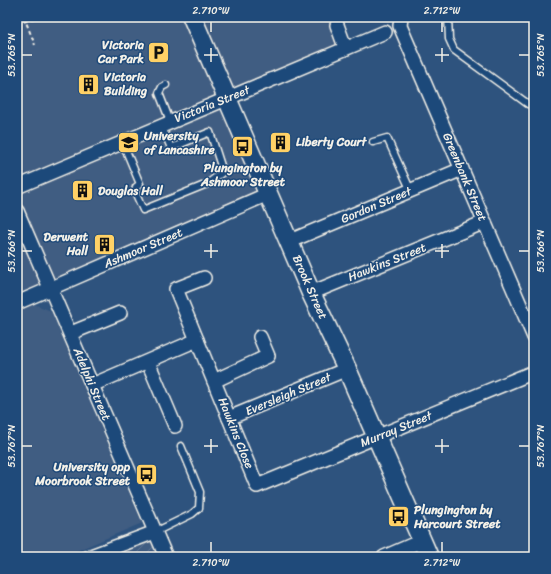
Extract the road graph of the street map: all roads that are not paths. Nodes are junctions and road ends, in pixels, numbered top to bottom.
1 (192, 17) edge
2 (401, 17) edge
3 (448, 17) edge
4 (337, 25) dead end
5 (385, 32) dead end
6 (345, 47) junction
7 (166, 85) dead end
8 (227, 98) junction
9 (528, 104) dead end
10 (166, 123) junction
11 (122, 141) junction
12 (373, 142) dead end
13 (462, 169) junction
14 (17, 187) edge
15 (411, 191) junction
16 (268, 194) junction
17 (17, 211) edge
18 (485, 222) junction
19 (290, 242) junction
20 (204, 278) dead end
21 (51, 288) junction
22 (311, 293) junction
23 (17, 303) edge
24 (120, 313) dead end
25 (71, 333) junction
26 (260, 337) dead end
27 (534, 337) edge
28 (197, 340) junction
29 (148, 362) junction
30 (347, 369) junction
31 (534, 372) edge
32 (214, 381) junction
33 (92, 385) junction
34 (229, 418) junction
35 (175, 426) dead end
36 (376, 437) junction
37 (181, 446) dead end
38 (257, 486) joint
39 (155, 532) junction
40 (421, 541) junction
41 (88, 557) edge
42 (166, 557) edge
43 (384, 557) edge
44 (429, 557) edge

1 - 8 street, Brook Street
2 - 13 street, Greenbank Street
3 - 9 lane
4 - 6 street
5 - 6 street, Victoria Street
6 - 8 street, Victoria Street
7 - 10 lane
8 - 10 street, Victoria Street
8 - 16 street, Brook Street
10 - 11 street, Victoria Street
10 - 11 lane
11 - 14 street, Victoria Street
12 - 15 lane
13 - 15 street, Gordon Street
13 - 18 street, Greenbank Street
15 - 19 street, Gordon Street
16 - 19 street, Brook Street
16 - 21 street, Ashmoor Street
17 - 21 street, Adelphi Street
18 - 22 street, Hawkins Street
18 - 27 street, Greenbank Street
19 - 22 street, Brook Street
20 - 28 street
21 - 23 street, Ashmoor Street
21 - 25 street, Adelphi Street
22 - 30 street, Brook Street
24 - 25 street
25 - 33 street, Adelphi Street
26 - 32 street
28 - 29 street
28 - 32 street, Hawkins Close
29 - 33 street
29 - 35 street
30 - 34 street, Eversleigh Street
30 - 36 street, Brook Street
31 - 36 street, Murray Street
32 - 34 street, Hawkins Close
33 - 39 street, Adelphi Street
34 - 38 street, Hawkins Close
36 - 38 street, Murray Street
36 - 40 street, Brook Street
37 - 39 lane
39 - 41 street
39 - 42 street, Adelphi Street
40 - 43 street
40 - 44 street, Brook Street

